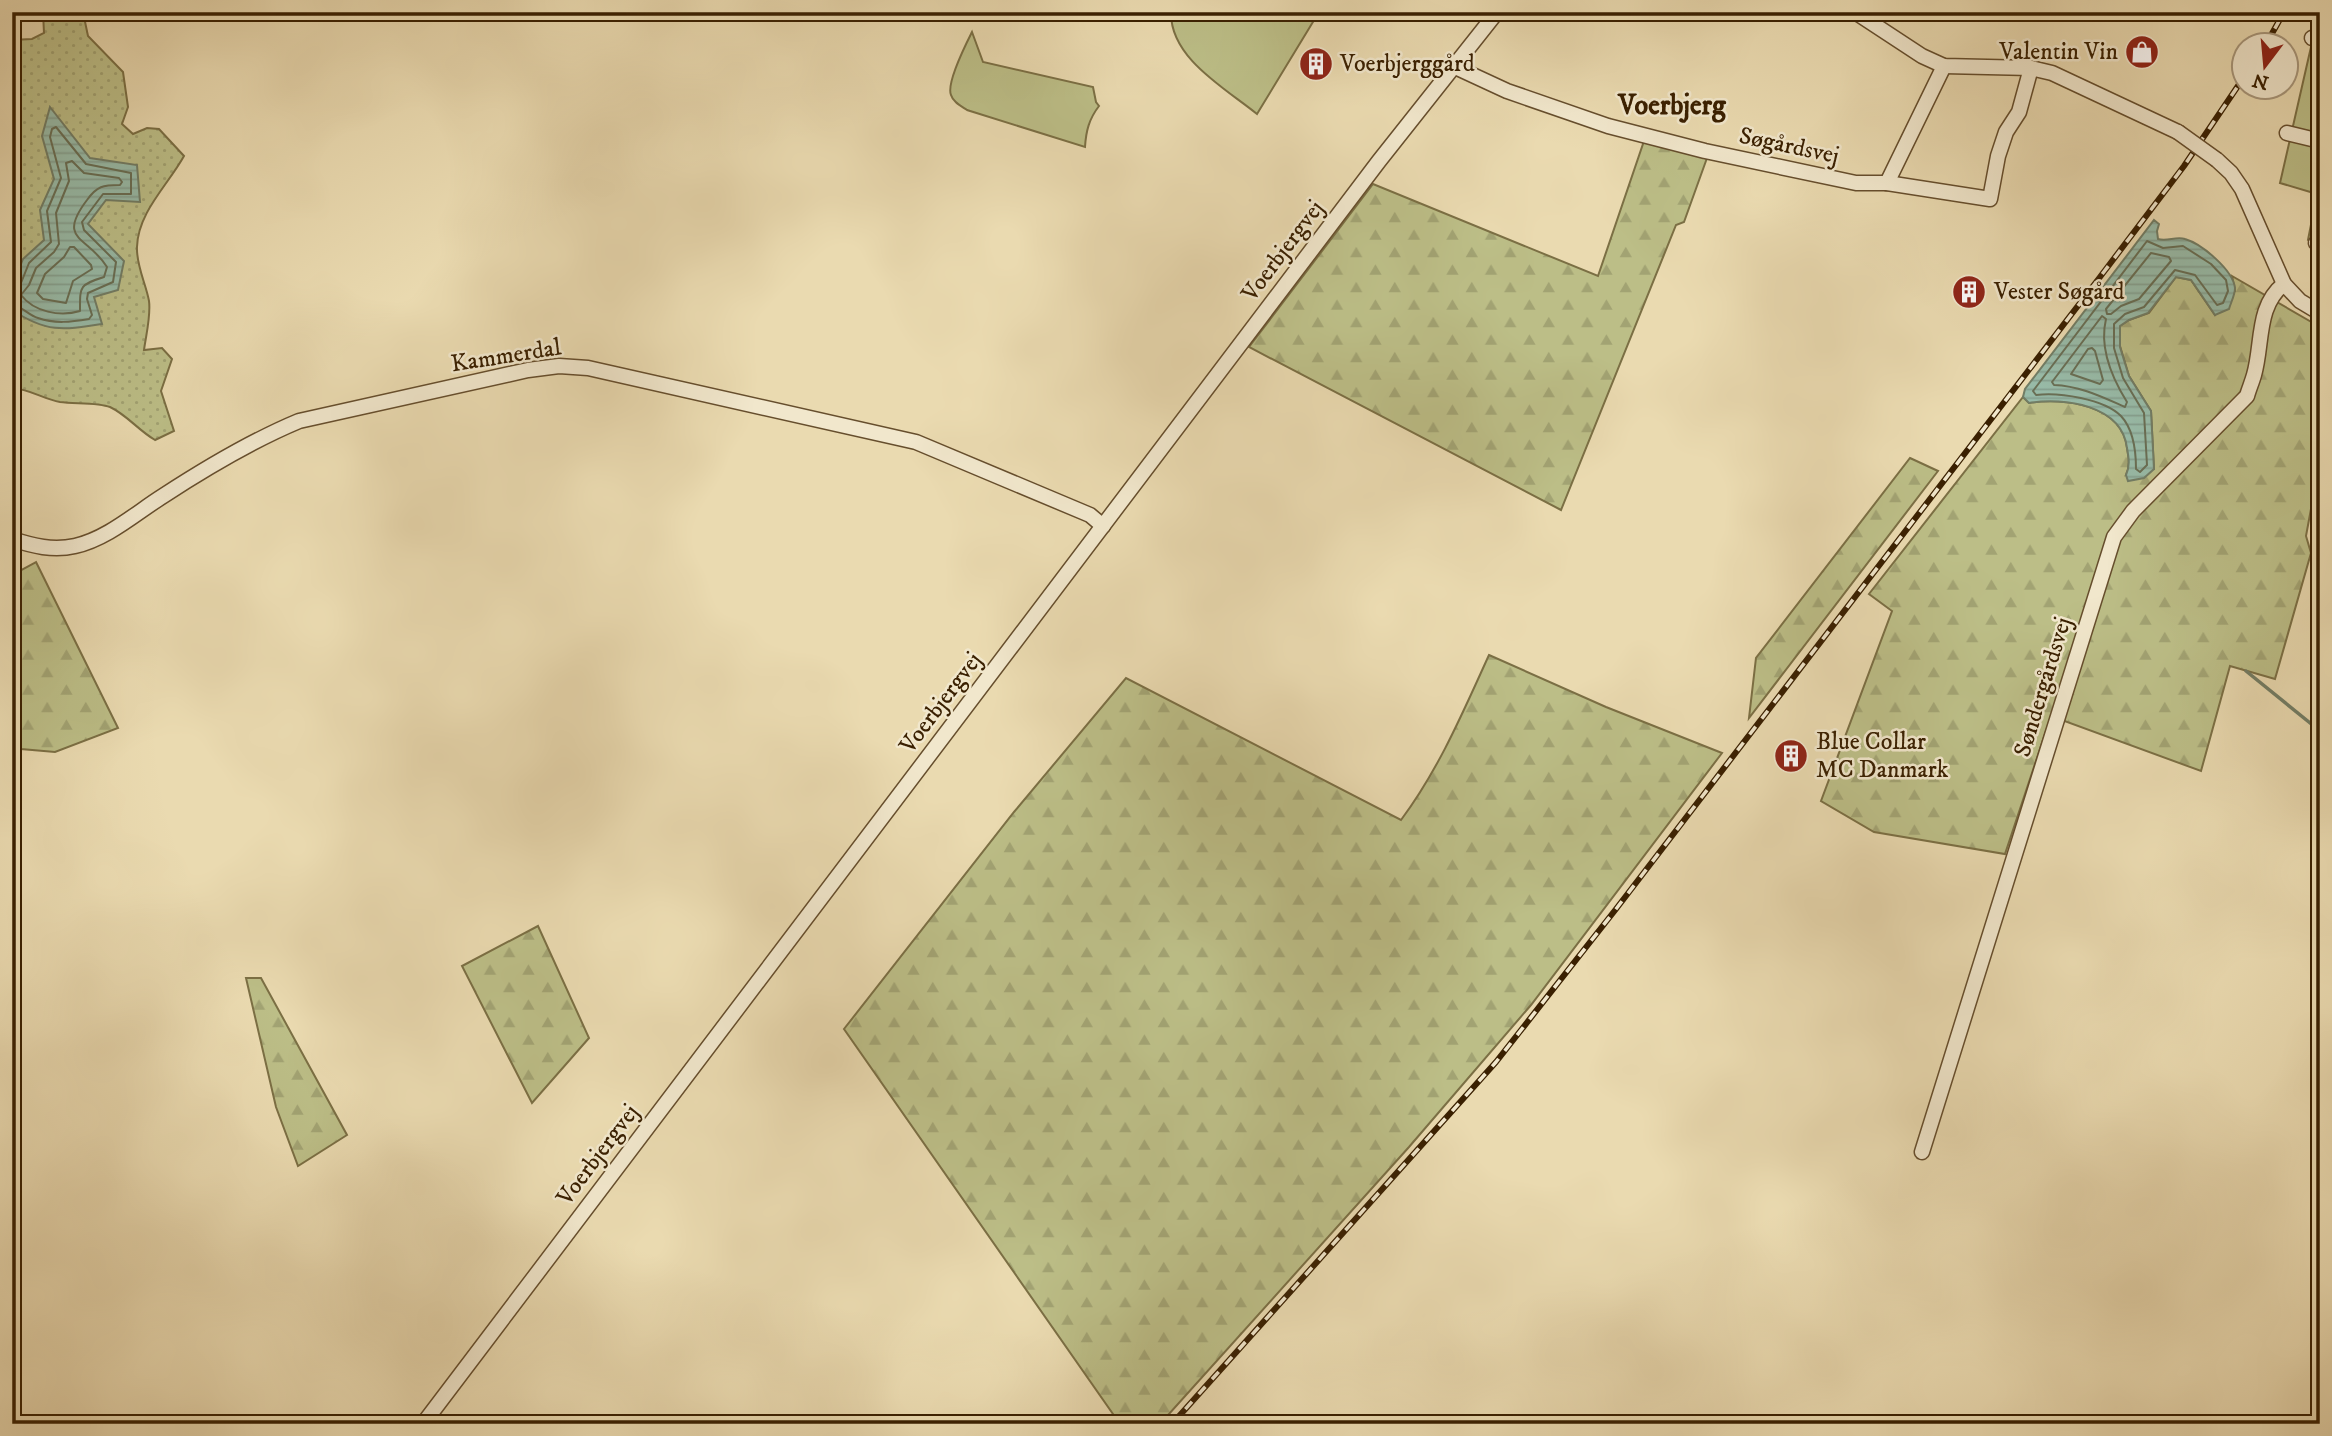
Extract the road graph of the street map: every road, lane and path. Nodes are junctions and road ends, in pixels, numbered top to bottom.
1 (1497, 12) edge
2 (1855, 12) edge
3 (1453, 66) junction
4 (1944, 66) junction
5 (2031, 68) junction
6 (2287, 133) dead end
7 (2320, 141) edge
8 (1887, 183) junction
9 (2284, 284) junction
10 (2320, 313) edge
11 (1103, 526) junction
12 (12, 539) edge
13 (1922, 1152) dead end
14 (424, 1424) edge

1 - 3 street, Voerbjergvej
2 - 4 street
3 - 8 street, Søgårdsvej
3 - 11 street, Voerbjergvej
4 - 5 street
4 - 8 street
5 - 8 street, Søgårdsvej
5 - 9 street, bridge
6 - 7 street
9 - 10 street
9 - 13 street, Søndergårdsvej
11 - 12 street, Kammerdal
11 - 14 street, Voerbjergvej

